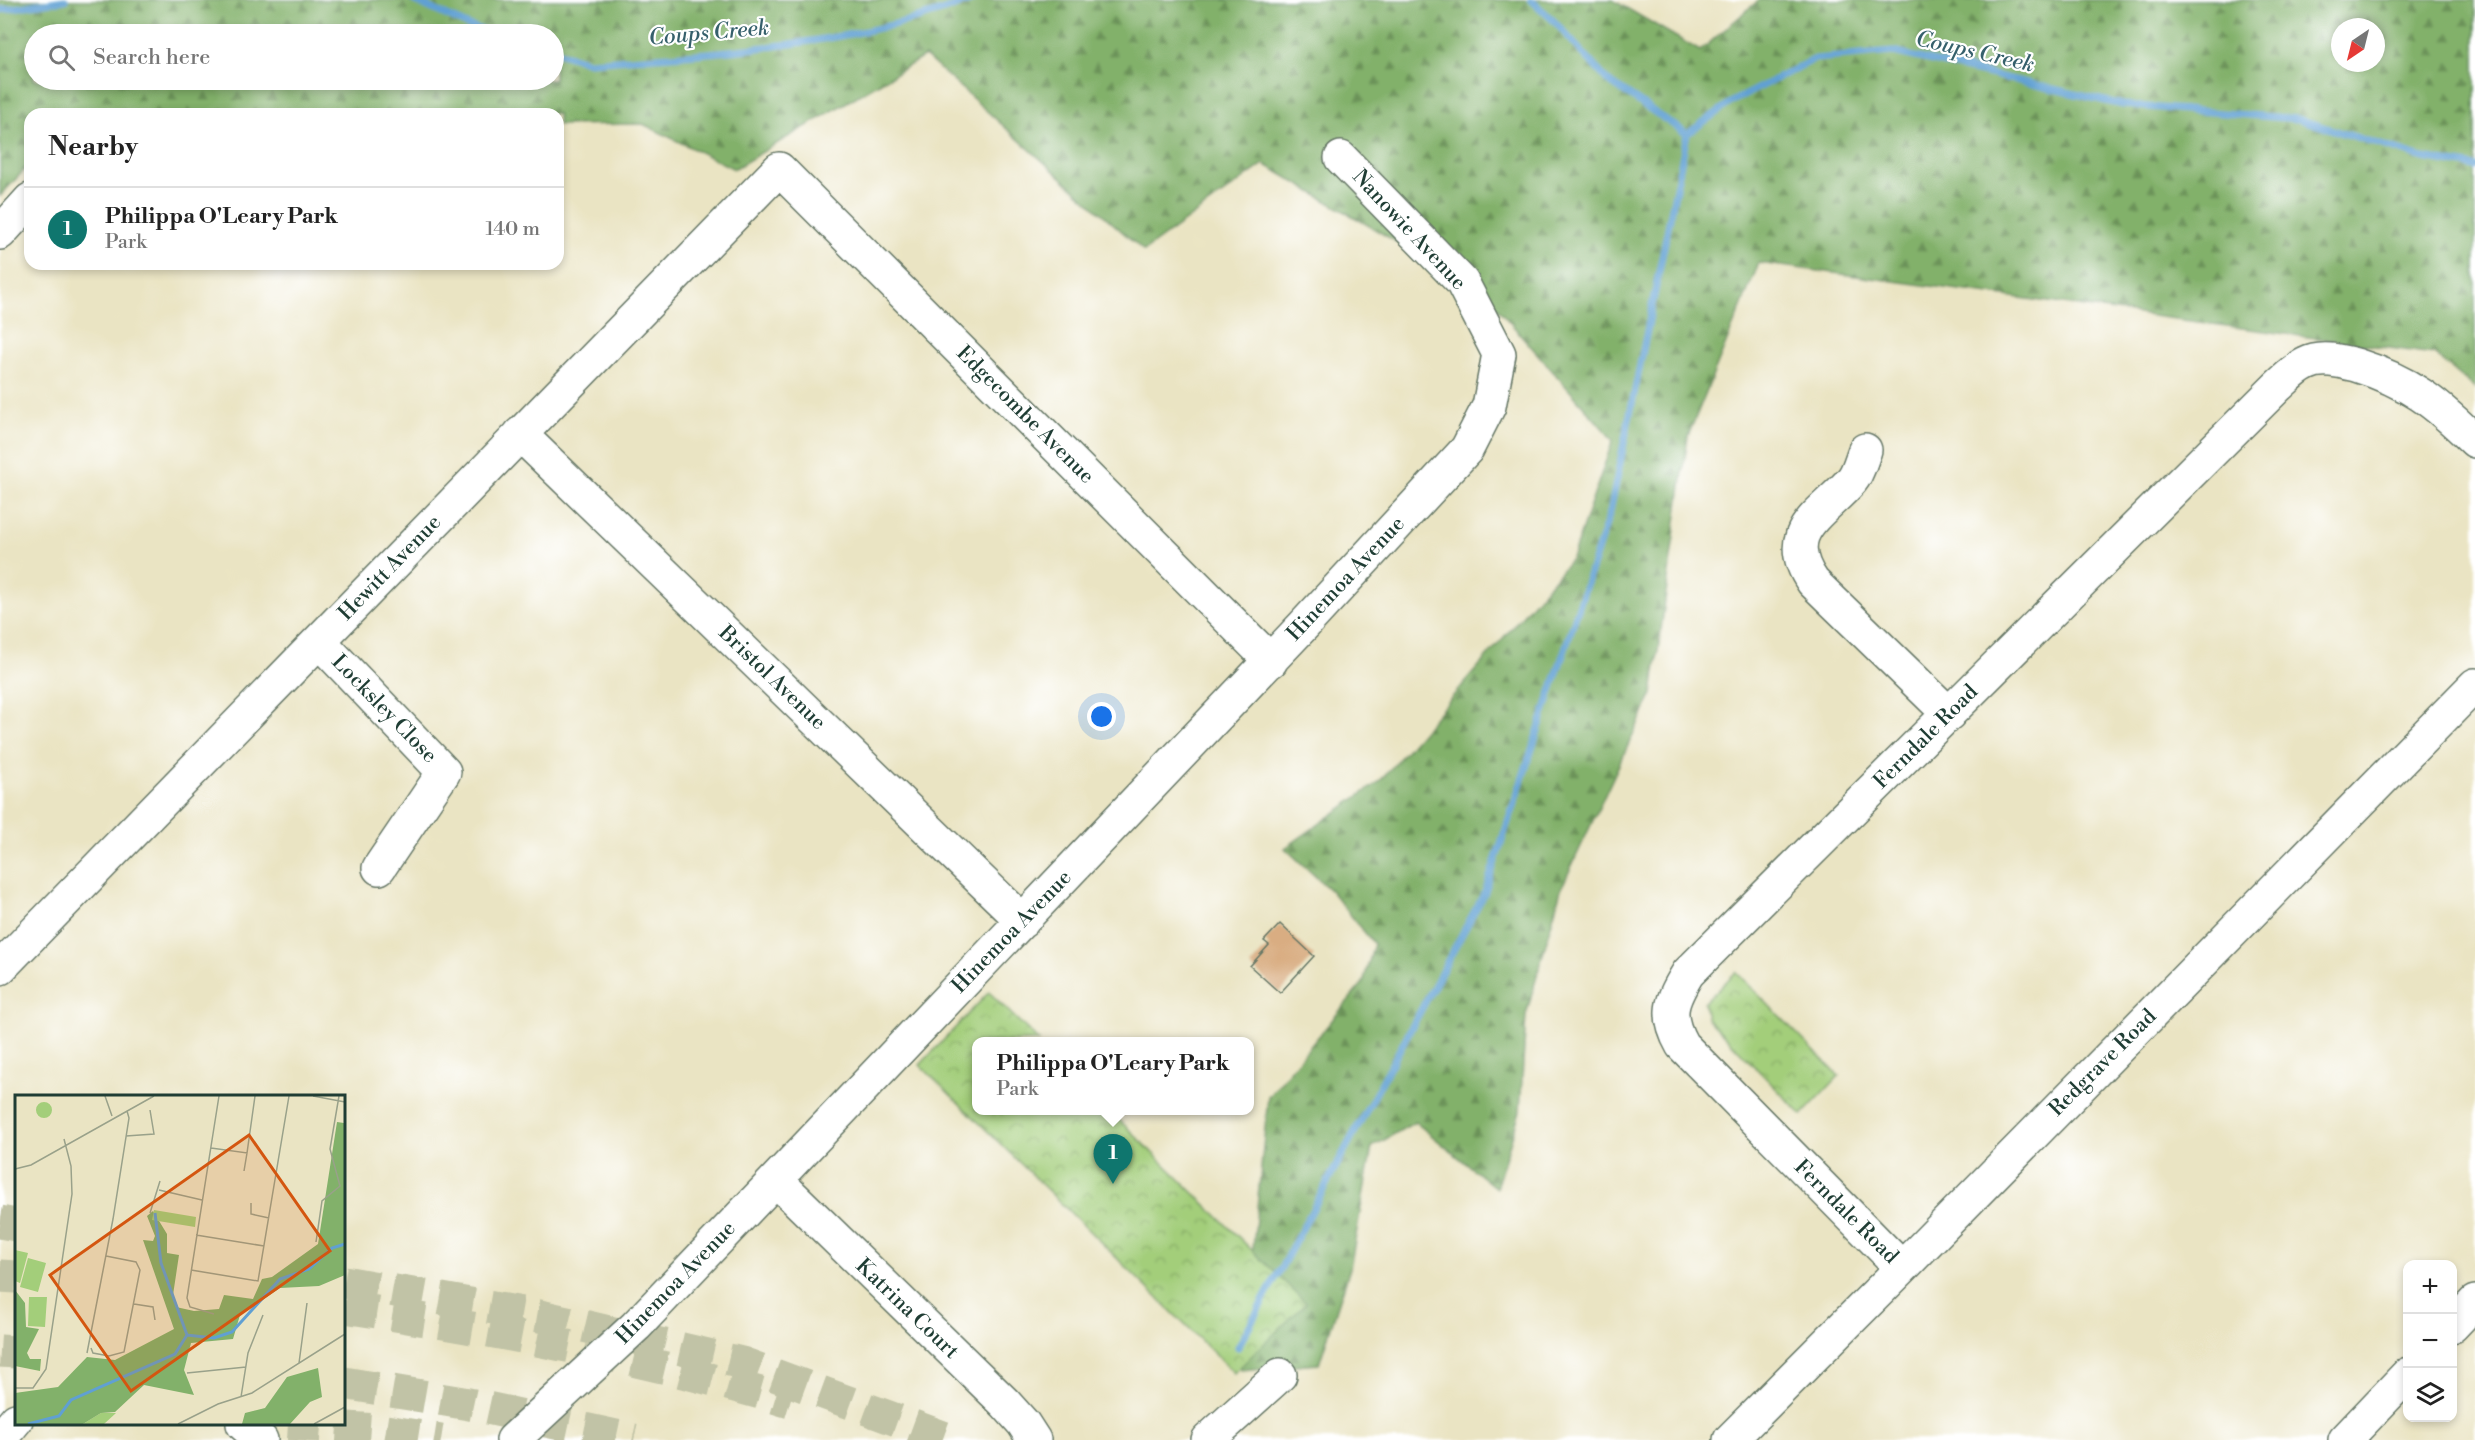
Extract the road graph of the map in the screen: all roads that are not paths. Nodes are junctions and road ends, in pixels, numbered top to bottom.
1 (1341, 158) dead end
2 (779, 169) joint
3 (24, 206) edge
4 (0, 232) edge
5 (1489, 406) joint
6 (520, 434) junction
7 (2475, 441) edge
8 (1865, 450) dead end
9 (319, 641) junction
10 (1271, 661) junction
11 (2475, 685) edge
12 (1949, 714) junction
13 (379, 868) dead end
14 (1023, 921) junction
15 (0, 968) edge
16 (776, 1180) junction
17 (1902, 1268) junction
18 (2475, 1302) edge
19 (2457, 1321) edge
20 (1280, 1375) dead end
21 (2403, 1379) edge
22 (15, 1421) edge
23 (244, 1425) edge
24 (0, 1439) edge
25 (261, 1440) edge
26 (513, 1440) edge
27 (1034, 1440) edge
28 (1209, 1440) edge
29 (1730, 1440) edge
30 (2345, 1440) edge

1 - 5 street, Nanowie Avenue
2 - 6 street, Hewitt Avenue
2 - 10 street, Edgecombe Avenue
3 - 4 street
5 - 10 street, Hinemoa Avenue
6 - 9 street, Hewitt Avenue
6 - 14 street, Bristol Avenue
7 - 12 street, Ferndale Road
8 - 12 street
9 - 13 street, Locksley Close
9 - 15 street, Hewitt Avenue
10 - 14 street, Hinemoa Avenue
11 - 17 street, Redgrave Road
12 - 17 street, Ferndale Road
14 - 16 street, Hinemoa Avenue
16 - 26 street, Hinemoa Avenue
16 - 27 street, Katrina Court
17 - 29 street, Redgrave Road
18 - 19 street
20 - 28 street
21 - 30 street
22 - 24 street
23 - 25 street

